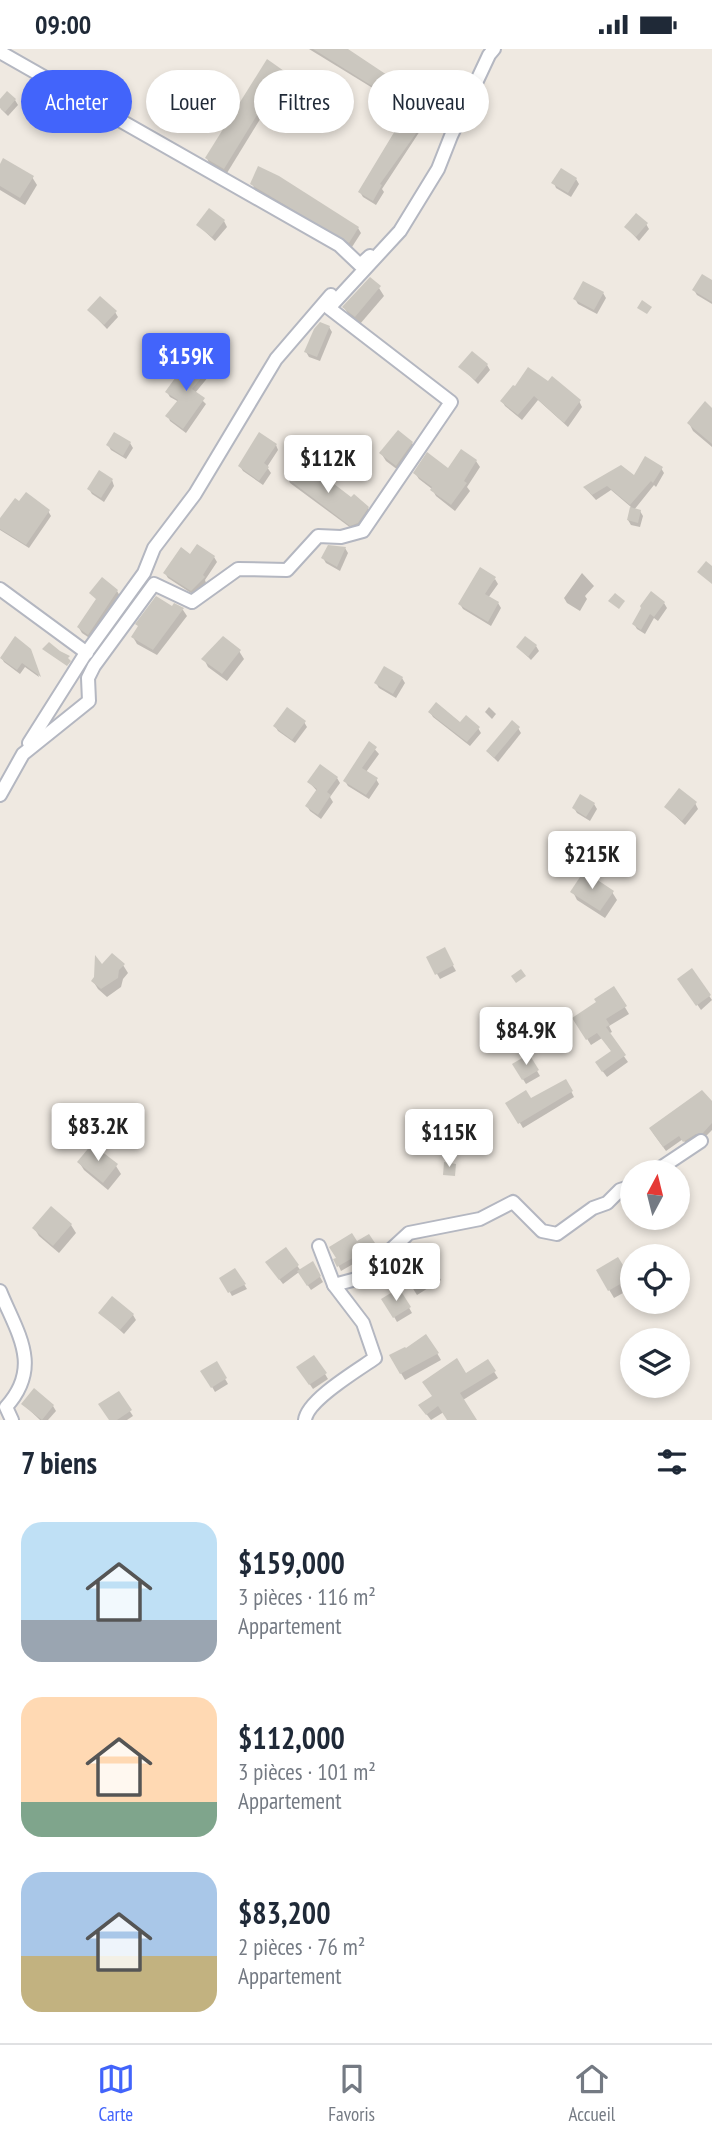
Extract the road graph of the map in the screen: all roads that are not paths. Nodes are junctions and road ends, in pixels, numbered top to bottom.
1 (494, 49) edge
2 (0, 52) edge
3 (400, 231) junction
4 (360, 265) junction
5 (0, 589) edge
6 (87, 653) junction
7 (23, 754) junction
8 (0, 795) edge
9 (701, 1140) dead end
10 (672, 1160) edge
11 (620, 1190) edge
12 (319, 1246) dead end
13 (334, 1285) junction
14 (0, 1291) edge
15 (0, 1408) edge
16 (11, 1420) edge
17 (305, 1420) edge

1 - 3 street
2 - 4 street
3 - 4 street
3 - 7 street
4 - 6 street
5 - 6 street
6 - 7 street
7 - 8 street
9 - 10 street
11 - 13 street
12 - 13 street
13 - 17 street
14 - 16 street
15 - 16 street

